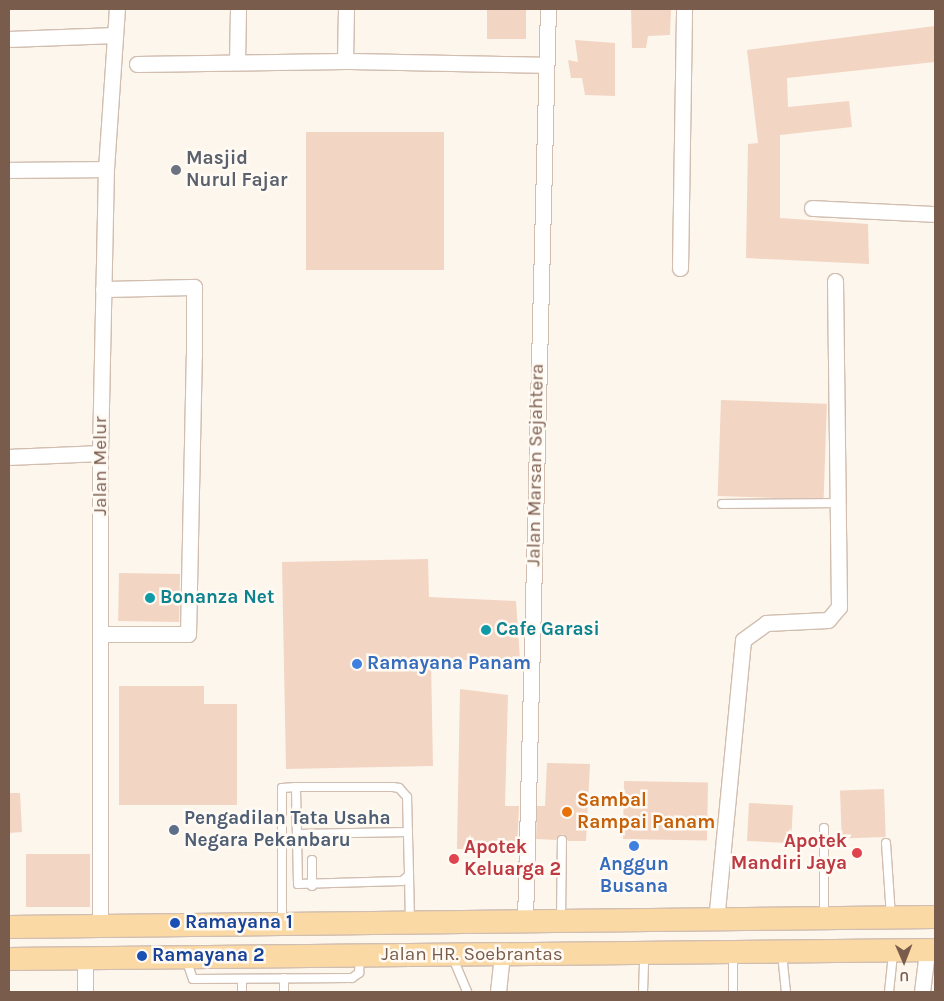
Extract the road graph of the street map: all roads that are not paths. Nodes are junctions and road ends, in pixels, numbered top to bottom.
1 (117, 9) edge
2 (238, 9) edge
3 (346, 9) edge
4 (548, 9) edge
5 (684, 9) edge
6 (115, 35) junction
7 (9, 39) edge
8 (345, 61) junction
9 (237, 62) junction
10 (136, 64) dead end
11 (546, 65) junction
12 (106, 169) junction
13 (9, 170) edge
14 (812, 208) dead end
15 (935, 214) edge
16 (680, 268) dead end
17 (835, 281) dead end
18 (104, 289) junction
19 (100, 453) junction
20 (9, 457) edge
21 (839, 503) junction
22 (722, 504) dead end
23 (100, 634) junction
24 (296, 787) junction
25 (824, 828) dead end
26 (408, 832) junction
27 (297, 834) junction
28 (562, 840) dead end
29 (886, 843) dead end
30 (312, 860) dead end
31 (409, 875) junction
32 (312, 886) junction
33 (930, 917) edge
34 (835, 918) junction
35 (891, 918) junction
36 (525, 921) junction
37 (561, 921) junction
38 (716, 921) junction
39 (282, 922) junction
40 (410, 922) junction
41 (100, 924) junction
42 (9, 926) edge
43 (845, 950) junction
44 (894, 950) junction
45 (931, 950) edge
46 (733, 952) junction
47 (782, 952) junction
48 (451, 954) junction
49 (502, 954) junction
50 (186, 955) junction
51 (360, 955) junction
52 (644, 955) junction
53 (85, 956) junction
54 (9, 959) edge
55 (242, 978) junction
56 (284, 978) junction
57 (85, 992) edge
58 (242, 992) edge
59 (284, 992) edge
60 (467, 992) edge
61 (498, 992) edge
62 (644, 992) edge
63 (733, 992) edge
64 (786, 992) edge
65 (889, 992) edge
66 (922, 992) edge

1 - 6 street, Jalan Melur
2 - 9 street
3 - 8 street
4 - 11 street, Jalan Marsan Sejahtera
5 - 16 street
6 - 7 street
6 - 12 street, Jalan Melur
8 - 9 street
8 - 11 street
9 - 10 street
11 - 36 street, Jalan Marsan Sejahtera
12 - 13 street
12 - 18 street, Jalan Melur
14 - 15 street
17 - 21 street
18 - 19 street, Jalan Melur
18 - 23 street
19 - 20 street
19 - 23 street, Jalan Melur
21 - 22 lane
21 - 38 street
23 - 41 street, Jalan Melur
24 - 26 lane
24 - 27 lane
24 - 39 lane
25 - 34 lane
26 - 27 lane
26 - 31 lane
27 - 32 lane
28 - 37 lane
29 - 35 lane
30 - 32 lane
31 - 32 lane
31 - 40 lane
33 - 35 main road, Jalan HR. Soebrantas
33 - 45 main road
34 - 35 main road, Jalan HR. Soebrantas
34 - 38 main road, Jalan HR. Soebrantas
34 - 43 main road
36 - 37 main road, Jalan HR. Soebrantas
36 - 40 main road, Jalan HR. Soebrantas
37 - 38 main road, Jalan HR. Soebrantas
39 - 40 main road, Jalan HR. Soebrantas
39 - 41 main road, Jalan HR. Soebrantas
41 - 42 main road, Jalan HR. Soebrantas
43 - 44 main road, Jalan HR. Soebrantas
43 - 47 main road, Jalan HR. Soebrantas
44 - 45 main road, Jalan HR. Soebrantas
44 - 65 lane
45 - 66 street
46 - 47 main road, Jalan HR. Soebrantas
46 - 52 main road, Jalan HR. Soebrantas
46 - 63 lane
47 - 64 lane
48 - 49 main road, Jalan HR. Soebrantas
48 - 51 main road, Jalan HR. Soebrantas
48 - 60 lane
49 - 52 main road, Jalan HR. Soebrantas
49 - 61 street
50 - 51 main road, Jalan HR. Soebrantas
50 - 53 main road, Jalan HR. Soebrantas
50 - 55 lane
51 - 56 lane
52 - 62 lane
53 - 54 main road, Jalan HR. Soebrantas
53 - 57 street
55 - 56 lane
55 - 58 lane
56 - 59 lane

